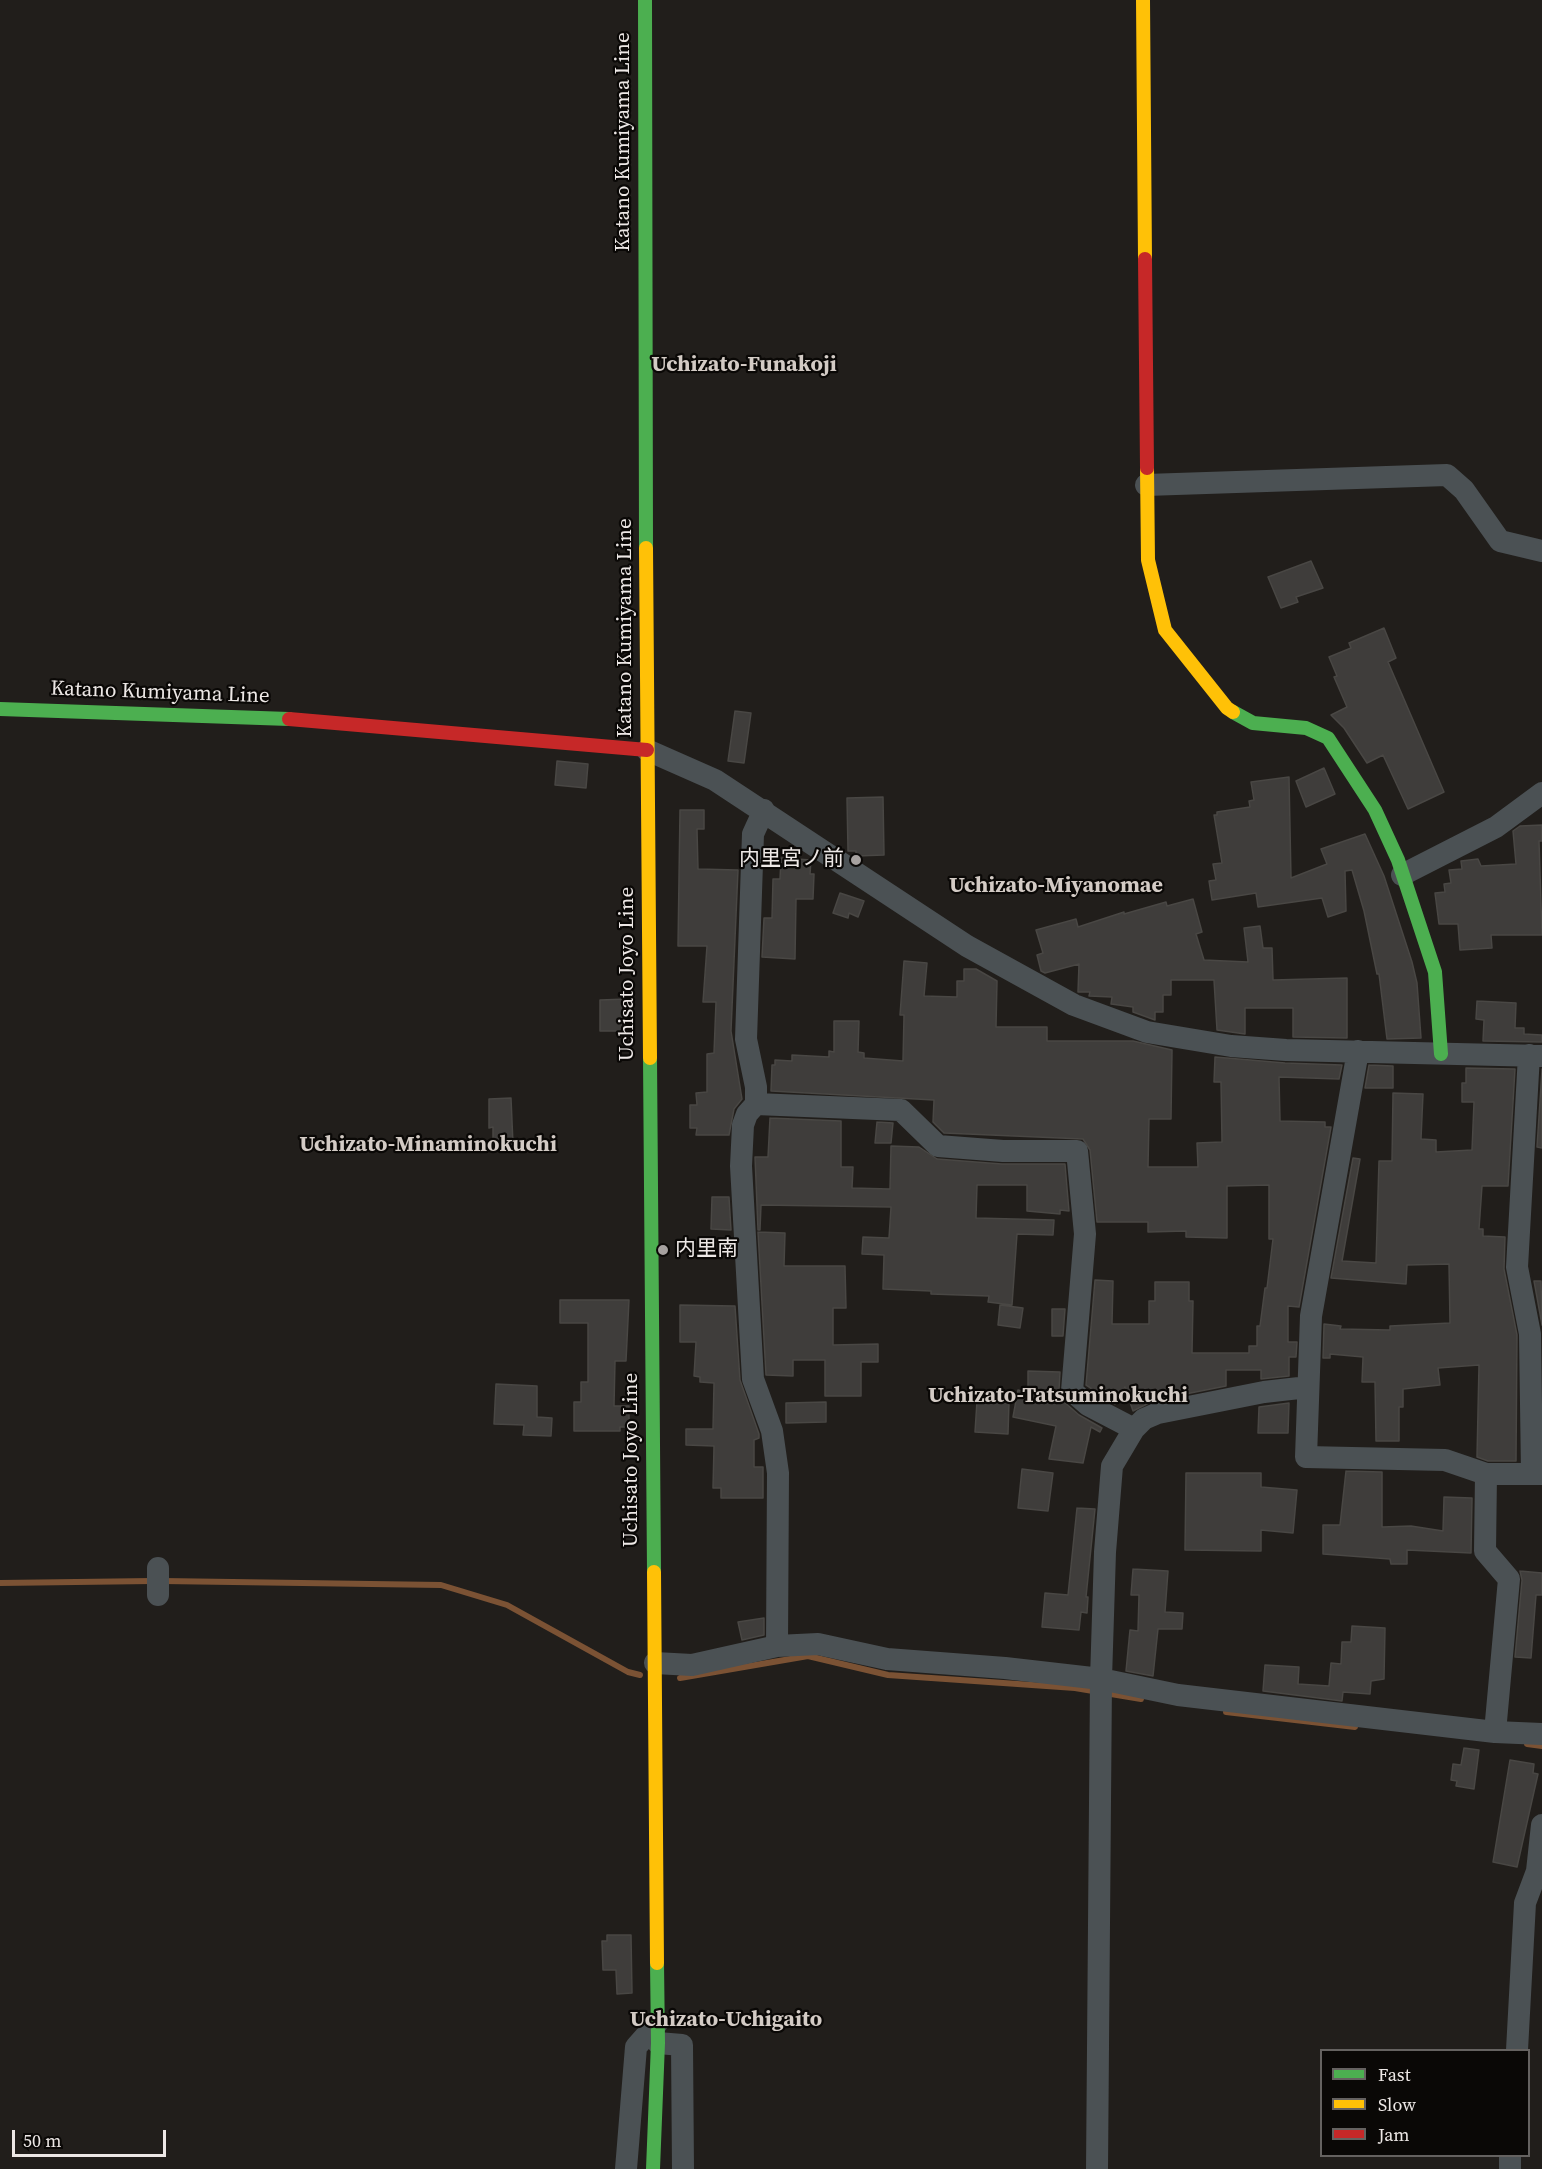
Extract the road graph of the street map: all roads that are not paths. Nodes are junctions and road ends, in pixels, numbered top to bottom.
1 (645, 0) edge
2 (1143, 0) edge
3 (1146, 485) junction
4 (1542, 551) edge
5 (0, 709) edge
6 (647, 750) junction
7 (1542, 793) edge
8 (764, 810) junction
9 (1402, 875) junction
10 (1358, 1051) junction
11 (1441, 1054) junction
12 (1535, 1056) edge
13 (756, 1104) junction
14 (1308, 1387) junction
15 (1134, 1429) junction
16 (1486, 1474) junction
17 (1537, 1474) edge
18 (158, 1569) dead end
19 (158, 1595) dead end
20 (777, 1646) junction
21 (655, 1663) junction
22 (1101, 1679) junction
23 (1495, 1732) junction
24 (1542, 1734) edge
25 (1542, 1826) edge
26 (658, 2032) junction
27 (1517, 2049) edge
28 (626, 2169) edge
29 (653, 2169) edge
30 (683, 2169) edge
31 (1096, 2169) edge

1 - 6 main road, Katano Kumiyama Line
2 - 3 main road
3 - 4 street
3 - 9 main road
5 - 6 main road, Katano Kumiyama Line
6 - 8 street
6 - 21 main road, Uchisato Joyo Line
7 - 9 street
8 - 10 street
8 - 13 street
9 - 11 main road
10 - 11 street
10 - 14 street
11 - 12 street
12 - 17 street
13 - 15 street
13 - 20 street
14 - 15 street
14 - 16 street
15 - 22 street
16 - 17 street
16 - 23 street
18 - 19 street
20 - 21 street
20 - 22 street
21 - 26 main road, Uchisato Joyo Line
22 - 23 street
22 - 31 street
23 - 24 street
25 - 27 street
26 - 28 street
26 - 29 main road, Uchisato Joyo Line
26 - 30 street

